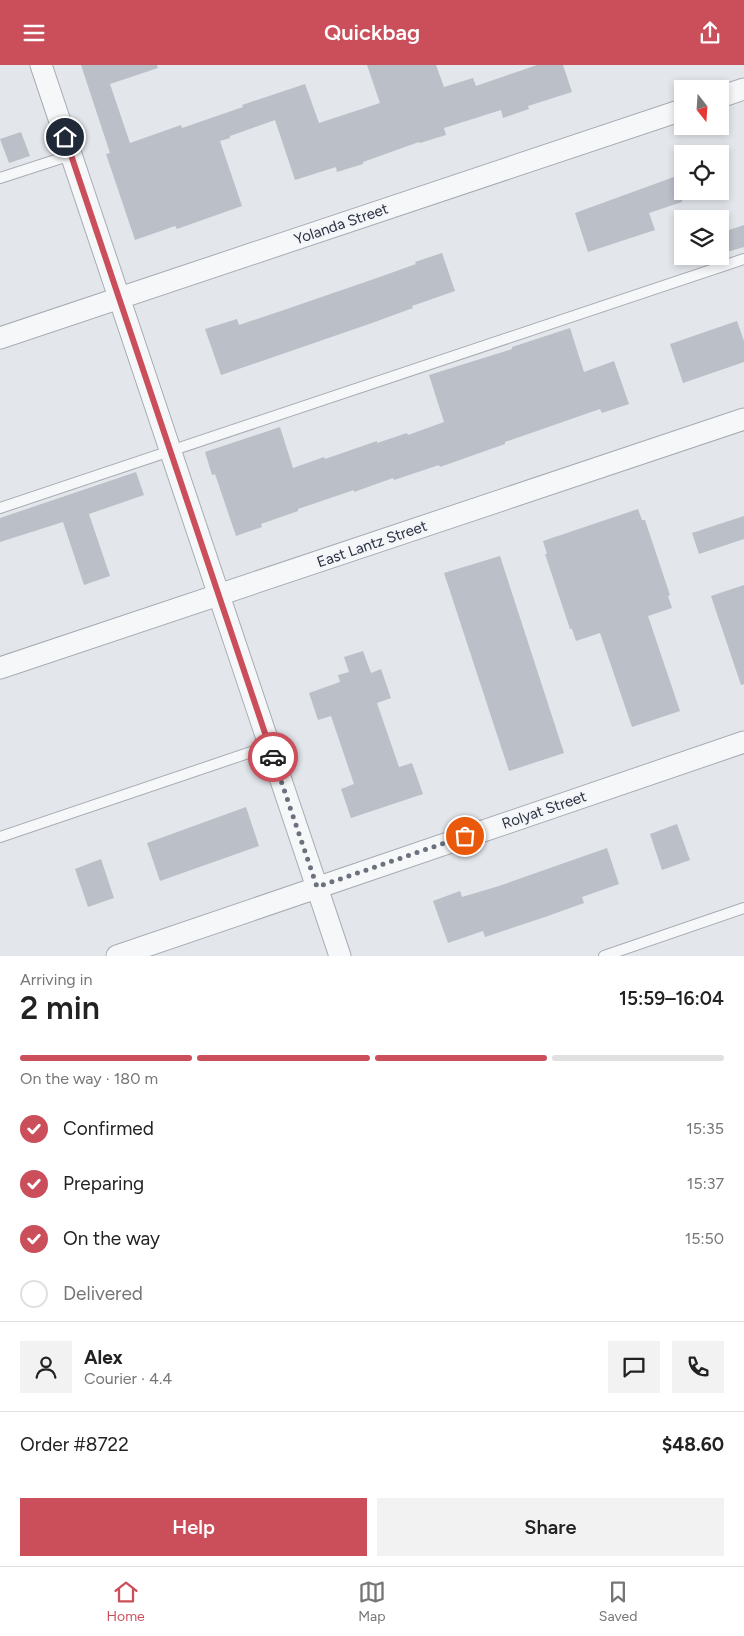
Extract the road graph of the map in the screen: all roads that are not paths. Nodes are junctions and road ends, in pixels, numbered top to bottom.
1 (41, 65) edge
2 (744, 89) edge
3 (729, 94) edge
4 (674, 113) edge
5 (71, 155) junction
6 (0, 179) edge
7 (744, 259) edge
8 (119, 298) junction
9 (0, 338) edge
10 (744, 419) edge
11 (170, 452) junction
12 (0, 508) edge
13 (219, 595) junction
14 (0, 669) edge
15 (744, 742) edge
16 (269, 746) junction
17 (0, 837) edge
18 (317, 887) junction
19 (744, 908) edge
20 (116, 956) edge
21 (340, 956) edge
22 (604, 956) edge

1 - 5 street
2 - 3 street
4 - 8 street, Yolanda Street
5 - 6 lane
5 - 8 street
7 - 11 lane
8 - 9 street, Yolanda Street
8 - 11 street
10 - 13 street, East Lantz Street
11 - 12 lane
11 - 13 street
13 - 14 street, East Lantz Street
13 - 16 street
15 - 18 street, Rolyat Street
16 - 17 lane
16 - 18 street
18 - 20 street, Rolyat Street
18 - 21 street
19 - 22 lane

